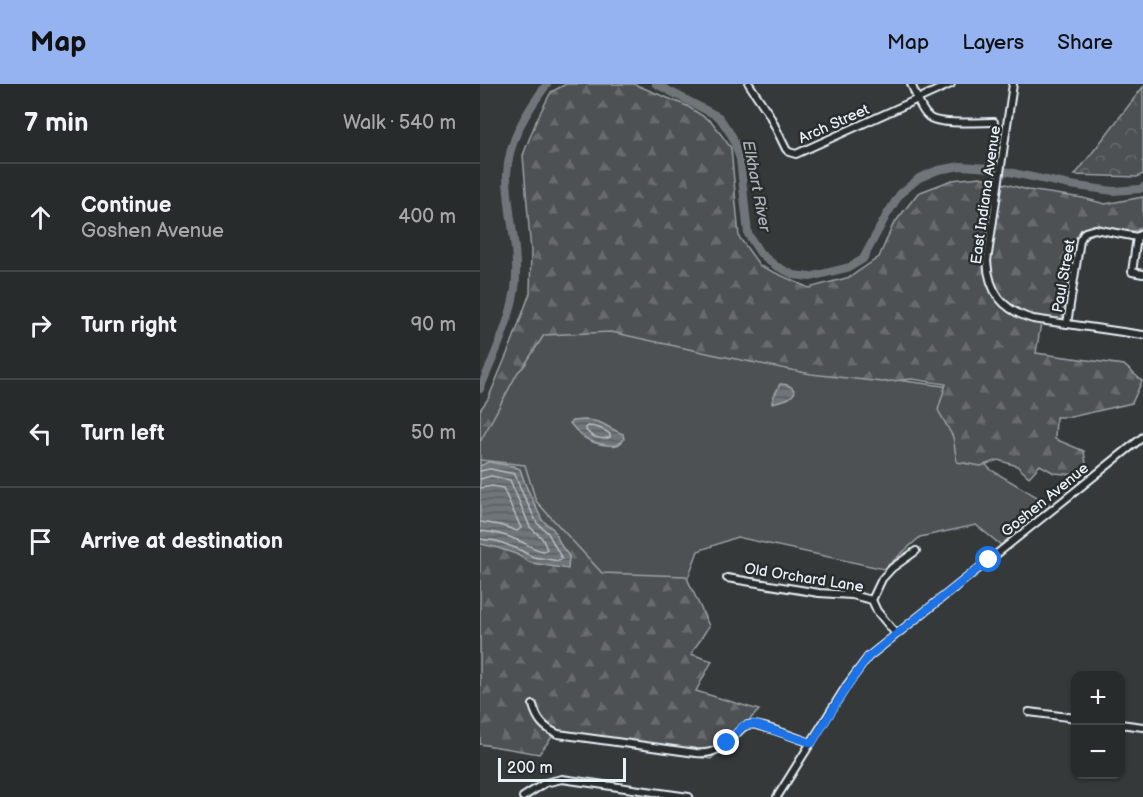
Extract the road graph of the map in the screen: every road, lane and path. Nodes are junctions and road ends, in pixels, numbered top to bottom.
1 (749, 84) edge
2 (911, 84) edge
3 (951, 84) edge
4 (1013, 84) edge
5 (918, 99) junction
6 (994, 122) dead end
7 (1140, 235) edge
8 (1143, 274) edge
9 (1067, 324) junction
10 (1143, 336) edge
11 (1143, 437) edge
12 (916, 551) dead end
13 (727, 578) dead end
14 (872, 600) junction
15 (896, 634) junction
16 (533, 705) dead end
17 (1029, 712) dead end
18 (1071, 717) edge
19 (1125, 725) edge
20 (1143, 727) edge
21 (812, 743) junction
22 (523, 797) edge
23 (689, 797) edge
24 (777, 797) edge

1 - 5 street, Arch Street
2 - 5 street
3 - 5 street, Arch Street
4 - 9 street, East Indiana Avenue
5 - 6 street
7 - 8 street
7 - 9 street, Paul Street
9 - 10 street, East Indiana Avenue
11 - 15 street, Goshen Avenue
12 - 14 street
13 - 14 street, Old Orchard Lane
14 - 15 street, Old Orchard Lane
15 - 21 street, Goshen Avenue
16 - 21 street
17 - 18 street
19 - 20 street
21 - 24 street, Goshen Avenue
22 - 23 street

